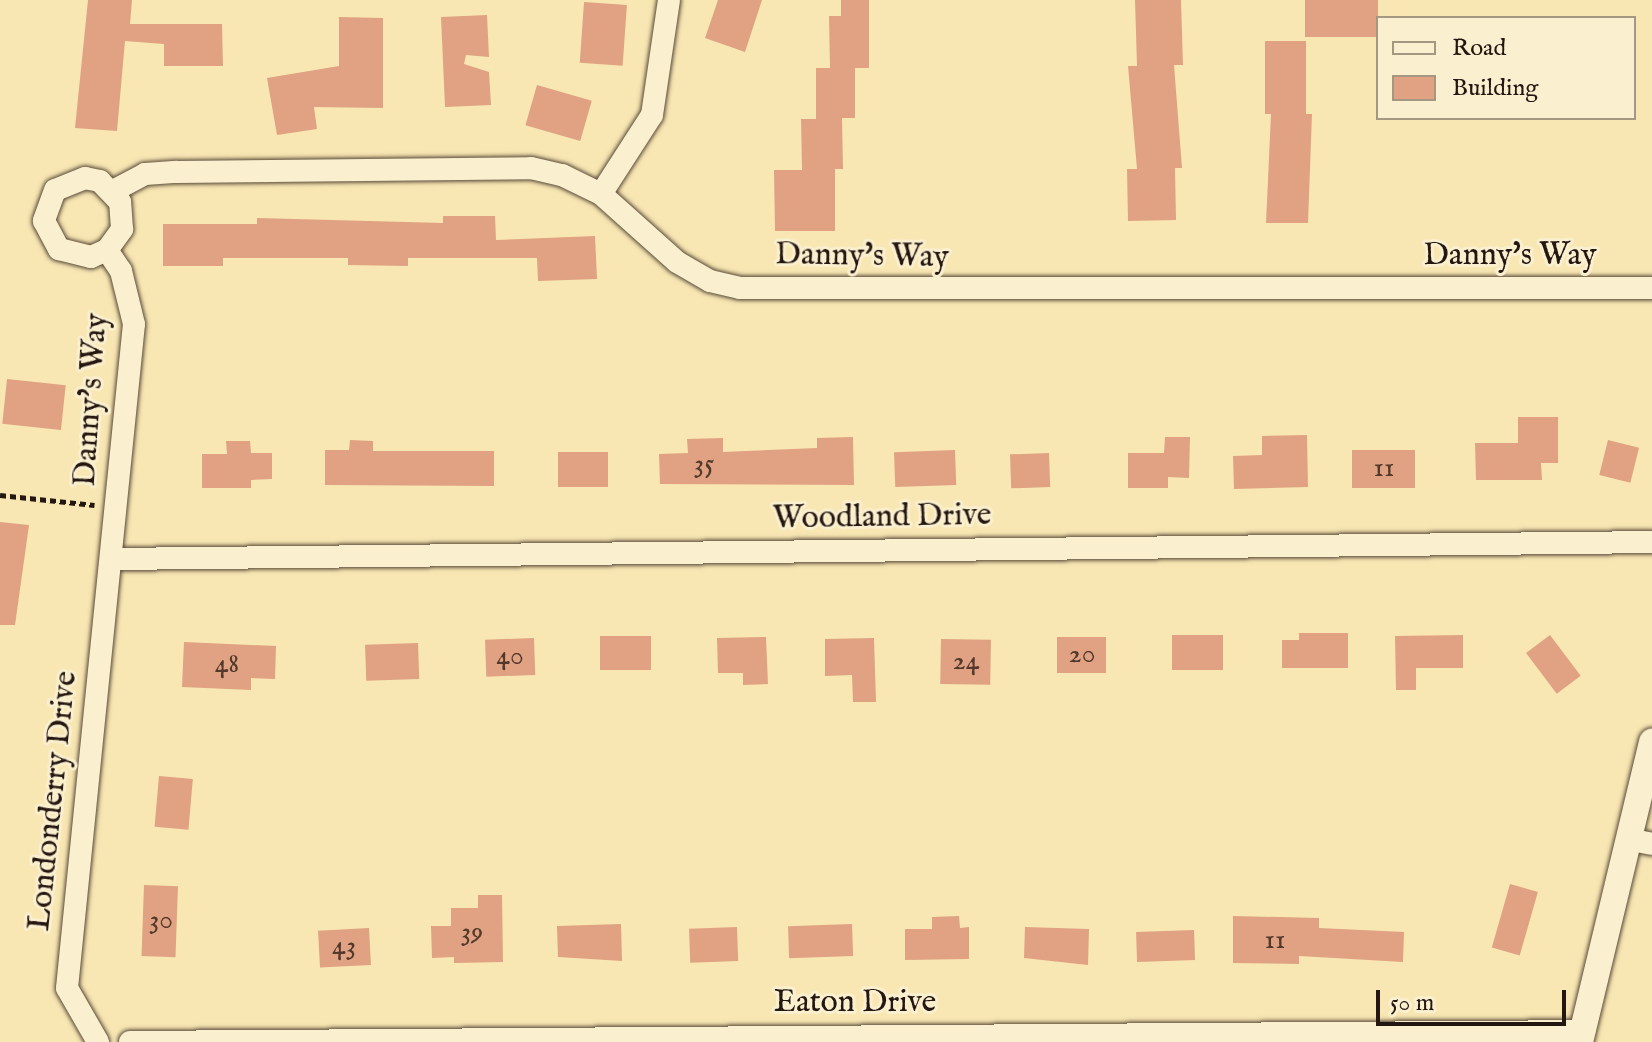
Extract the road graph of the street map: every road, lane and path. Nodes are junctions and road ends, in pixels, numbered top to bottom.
1 (669, 0) edge
2 (113, 191) junction
3 (601, 194) junction
4 (107, 250) junction
5 (1652, 288) edge
6 (0, 495) edge
7 (117, 507) junction
8 (1652, 542) edge
9 (112, 559) junction
10 (1652, 742) edge
11 (1642, 842) edge
12 (1581, 1037) edge
13 (98, 1042) edge
14 (130, 1042) edge

1 - 3 street
2 - 3 street, Danny's Way
2 - 4 street
2 - 4 street
3 - 5 street, Danny's Way
4 - 7 street, Danny's Way
6 - 7 path
7 - 9 street, Danny's Way
8 - 9 street, Woodland Drive
9 - 13 street, Londonderry Drive
10 - 11 street
11 - 12 street
12 - 14 street, Eaton Drive

